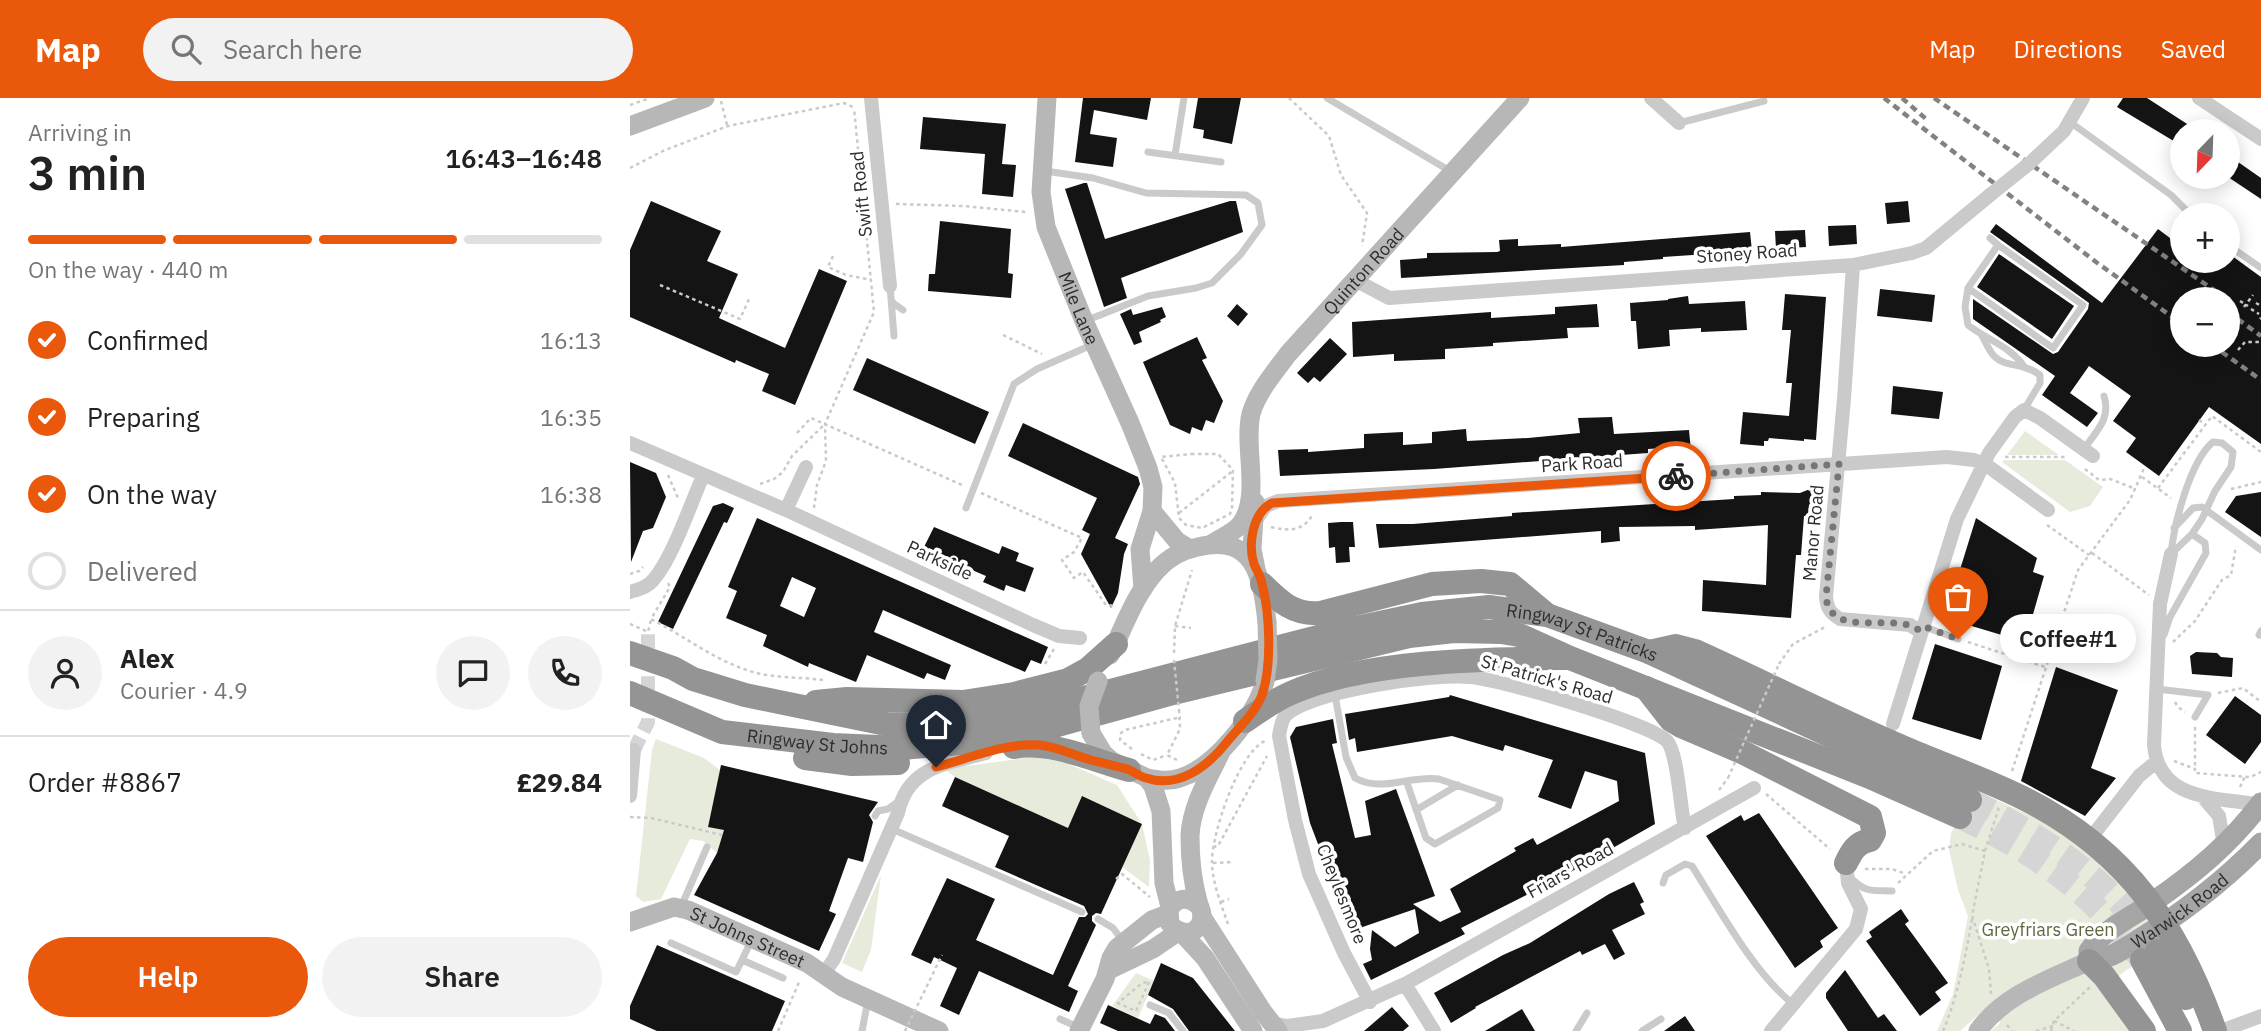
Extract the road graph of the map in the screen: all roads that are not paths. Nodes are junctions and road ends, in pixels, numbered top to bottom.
1 (705, 98) edge
2 (871, 98) edge
3 (1047, 98) edge
4 (1184, 98) edge
5 (1520, 98) edge
6 (1651, 98) edge
7 (2083, 98) edge
8 (2199, 98) edge
9 (1333, 99) edge
10 (1764, 101) dead end
11 (1679, 123) joint
12 (630, 126) edge
13 (2067, 127) junction
14 (2261, 139) edge
15 (1148, 152) dead end
16 (1175, 155) junction
17 (1221, 162) dead end
18 (1043, 170) junction
19 (1452, 172) junction
20 (2179, 203) edge
21 (1990, 238) dead end
22 (1998, 245) junction
23 (2240, 253) edge
24 (1853, 265) junction
25 (2261, 268) edge
26 (1356, 278) junction
27 (1968, 288) junction
28 (890, 291) junction
29 (903, 310) dead end
30 (1084, 321) junction
31 (894, 336) dead end
32 (1982, 336) junction
33 (1095, 344) junction
34 (2023, 365) junction
35 (2104, 396) dead end
36 (2024, 410) junction
37 (630, 443) edge
38 (2088, 452) joint
39 (1249, 464) junction
40 (1839, 464) junction
41 (1985, 464) junction
42 (806, 467) dead end
43 (703, 476) junction
44 (966, 508) dead end
45 (2207, 509) junction
46 (786, 510) junction
47 (1152, 511) junction
48 (2045, 516) road end
49 (1263, 518) junction
50 (2174, 528) junction
51 (2192, 534) junction
52 (1208, 535) junction
53 (1189, 549) junction
54 (2261, 550) edge
55 (2171, 554) junction
56 (1260, 579) junction
57 (1143, 589) junction
58 (630, 592) edge
59 (1547, 615) junction
60 (1921, 632) junction
61 (639, 637) edge
62 (1080, 638) dead end
63 (1958, 639) road end
64 (1116, 644) junction
65 (1649, 652) junction
66 (630, 653) edge
67 (2158, 653) junction
68 (1570, 658) junction
69 (673, 668) junction
70 (1173, 676) junction
71 (1645, 687) junction
72 (2156, 689) junction
73 (630, 693) edge
74 (1335, 695) junction
75 (788, 704) junction
76 (1286, 716) joint
77 (2195, 717) dead end
78 (1245, 721) junction
79 (1893, 724) junction
80 (722, 732) junction
81 (1868, 732) junction
82 (634, 750) dead end
83 (1908, 750) junction
84 (986, 753) junction
85 (1220, 754) junction
86 (2156, 762) junction
87 (888, 763) junction
88 (1138, 774) junction
89 (1407, 783) junction
90 (1458, 785) junction
91 (1754, 788) road end
92 (630, 796) edge
93 (2202, 796) junction
94 (902, 797) junction
95 (2261, 804) edge
96 (1416, 810) junction
97 (875, 816) dead end
98 (891, 828) junction
99 (1685, 828) junction
100 (2090, 839) junction
101 (2261, 843) edge
102 (2224, 846) junction
103 (707, 847) dead end
104 (1846, 867) junction
105 (1663, 883) dead end
106 (1892, 891) dead end
107 (2152, 903) junction
108 (681, 908) junction
109 (1169, 911) junction
110 (1201, 911) junction
111 (1082, 912) dead end
112 (1098, 919) dead end
113 (630, 922) edge
114 (2165, 924) junction
115 (1180, 932) junction
116 (752, 939) junction
117 (671, 943) dead end
118 (1129, 949) junction
119 (742, 960) junction
120 (815, 969) junction
121 (2097, 969) junction
122 (783, 978) dead end
123 (1405, 984) junction
124 (869, 999) junction
125 (1370, 1002) junction
126 (1150, 1005) dead end
127 (1794, 1005) junction
128 (1587, 1013) dead end
129 (2261, 1016) edge
130 (1661, 1018) dead end
131 (1060, 1019) dead end
132 (1319, 1026) edge
133 (1275, 1027) edge
134 (1080, 1029) edge
135 (862, 1031) edge
136 (939, 1031) edge
137 (1183, 1031) edge
138 (1253, 1031) edge
139 (1434, 1031) edge
140 (1576, 1031) edge
141 (1642, 1031) edge
142 (1771, 1031) edge
143 (1978, 1031) edge
144 (2144, 1031) edge
145 (2180, 1031) edge
146 (2201, 1031) edge
147 (2215, 1031) edge
148 (2221, 1031) edge

1 - 12 street
2 - 28 street, Swift Road
3 - 18 street, Mile Lane
4 - 16 lane
5 - 19 street, Quinton Road
6 - 11 street
7 - 13 street, Stoney Road
8 - 14 street
9 - 19 lane
10 - 11 lane
13 - 20 lane
13 - 24 street, Stoney Road, bridge
15 - 16 lane
16 - 17 lane
18 - 30 street, Mile Lane
18 - 30 lane
19 - 26 street, Quinton Road
21 - 22 lane
22 - 27 lane
22 - 27 lane
23 - 25 lane
24 - 26 street, Stoney Road
24 - 40 street, Manor Road
26 - 39 street, Quinton Road
27 - 32 lane
28 - 29 lane
28 - 31 lane
30 - 33 street, Mile Lane
32 - 34 lane
32 - 34 lane
33 - 44 lane
33 - 47 street, Mile Lane
34 - 36 lane
35 - 38 lane
36 - 38 street
36 - 41 street
37 - 43 street, Parkside
39 - 49 street, Quinton Road
39 - 52 street, Quinton Road
40 - 41 street, Park Road
40 - 49 street, Park Road
40 - 60 street, Manor Road
41 - 48 street
41 - 60 street
42 - 46 street
43 - 46 street, Parkside
43 - 58 street
45 - 50 lane
45 - 50 lane
45 - 51 lane
45 - 54 lane
46 - 62 street, Parkside
47 - 53 street
47 - 57 street, Mile Lane
49 - 56 street, Quinton Road
50 - 55 lane
51 - 55 lane
51 - 67 lane
52 - 53 street
52 - 56 street
53 - 57 street
55 - 67 street
56 - 59 highway
56 - 78 street, bridge
57 - 64 street
59 - 65 highway, Ringway St Patricks
59 - 70 highway, Ringway St Patricks
60 - 63 lane
60 - 79 street
61 - 69 highway
64 - 75 highway
64 - 88 street, bridge
65 - 71 highway, Ringway St Patricks
65 - 81 highway
66 - 69 highway, Ringway St Johns
67 - 72 street
68 - 70 highway, Ringway St Patricks
68 - 71 highway, Ringway St Patricks
68 - 78 highway
69 - 75 highway, Ringway St Johns
70 - 75 highway, Ringway St Johns
70 - 80 highway, Ringway St Johns
71 - 104 highway
72 - 77 lane
72 - 86 street
73 - 80 highway, Ringway St Johns
74 - 76 street, St Patrick's Road
74 - 89 lane
74 - 99 street, St Patrick's Road
76 - 125 street, Cheylesmore
78 - 85 street
79 - 81 highway
79 - 83 highway
80 - 87 highway
81 - 83 highway
82 - 92 street
83 - 100 highway
84 - 87 highway
84 - 88 highway
84 - 94 street, St Johns Street
85 - 88 street
85 - 110 street
86 - 93 street
86 - 100 street
87 - 94 street
88 - 109 street
89 - 90 lane
89 - 96 lane
90 - 96 lane
90 - 96 lane
91 - 99 street, Friars' Road
93 - 95 street
93 - 102 street
94 - 97 lane
94 - 98 street, St Johns Street
95 - 102 main road, Warwick Road
98 - 111 lane
98 - 120 street, St Johns Street
99 - 123 street, Friars' Road
100 - 107 highway
101 - 114 main road, Warwick Road
102 - 107 main road, Warwick Road
103 - 108 lane
104 - 106 lane
104 - 127 street
105 - 127 lane
107 - 114 highway
107 - 121 main road, Warwick Road
108 - 113 street, St Johns Street
108 - 116 street, St Johns Street
109 - 110 street
109 - 115 street
109 - 118 street
110 - 115 street
110 - 133 street
112 - 118 lane
114 - 121 main road, Warwick Road
114 - 147 highway
115 - 118 street
115 - 138 street
116 - 119 lane
116 - 120 street, St Johns Street
117 - 119 lane
118 - 134 street
119 - 122 lane
120 - 124 street, St Johns Street
121 - 143 street, Warwick Road
121 - 144 highway
123 - 125 street, Friars' Road
123 - 139 street
124 - 135 lane
124 - 136 street, St Johns Street
125 - 132 street, Friars' Road
126 - 137 lane
127 - 142 street
128 - 140 lane
129 - 148 street
130 - 141 lane
131 - 134 lane
132 - 133 street, Friars' Road
145 - 146 highway

